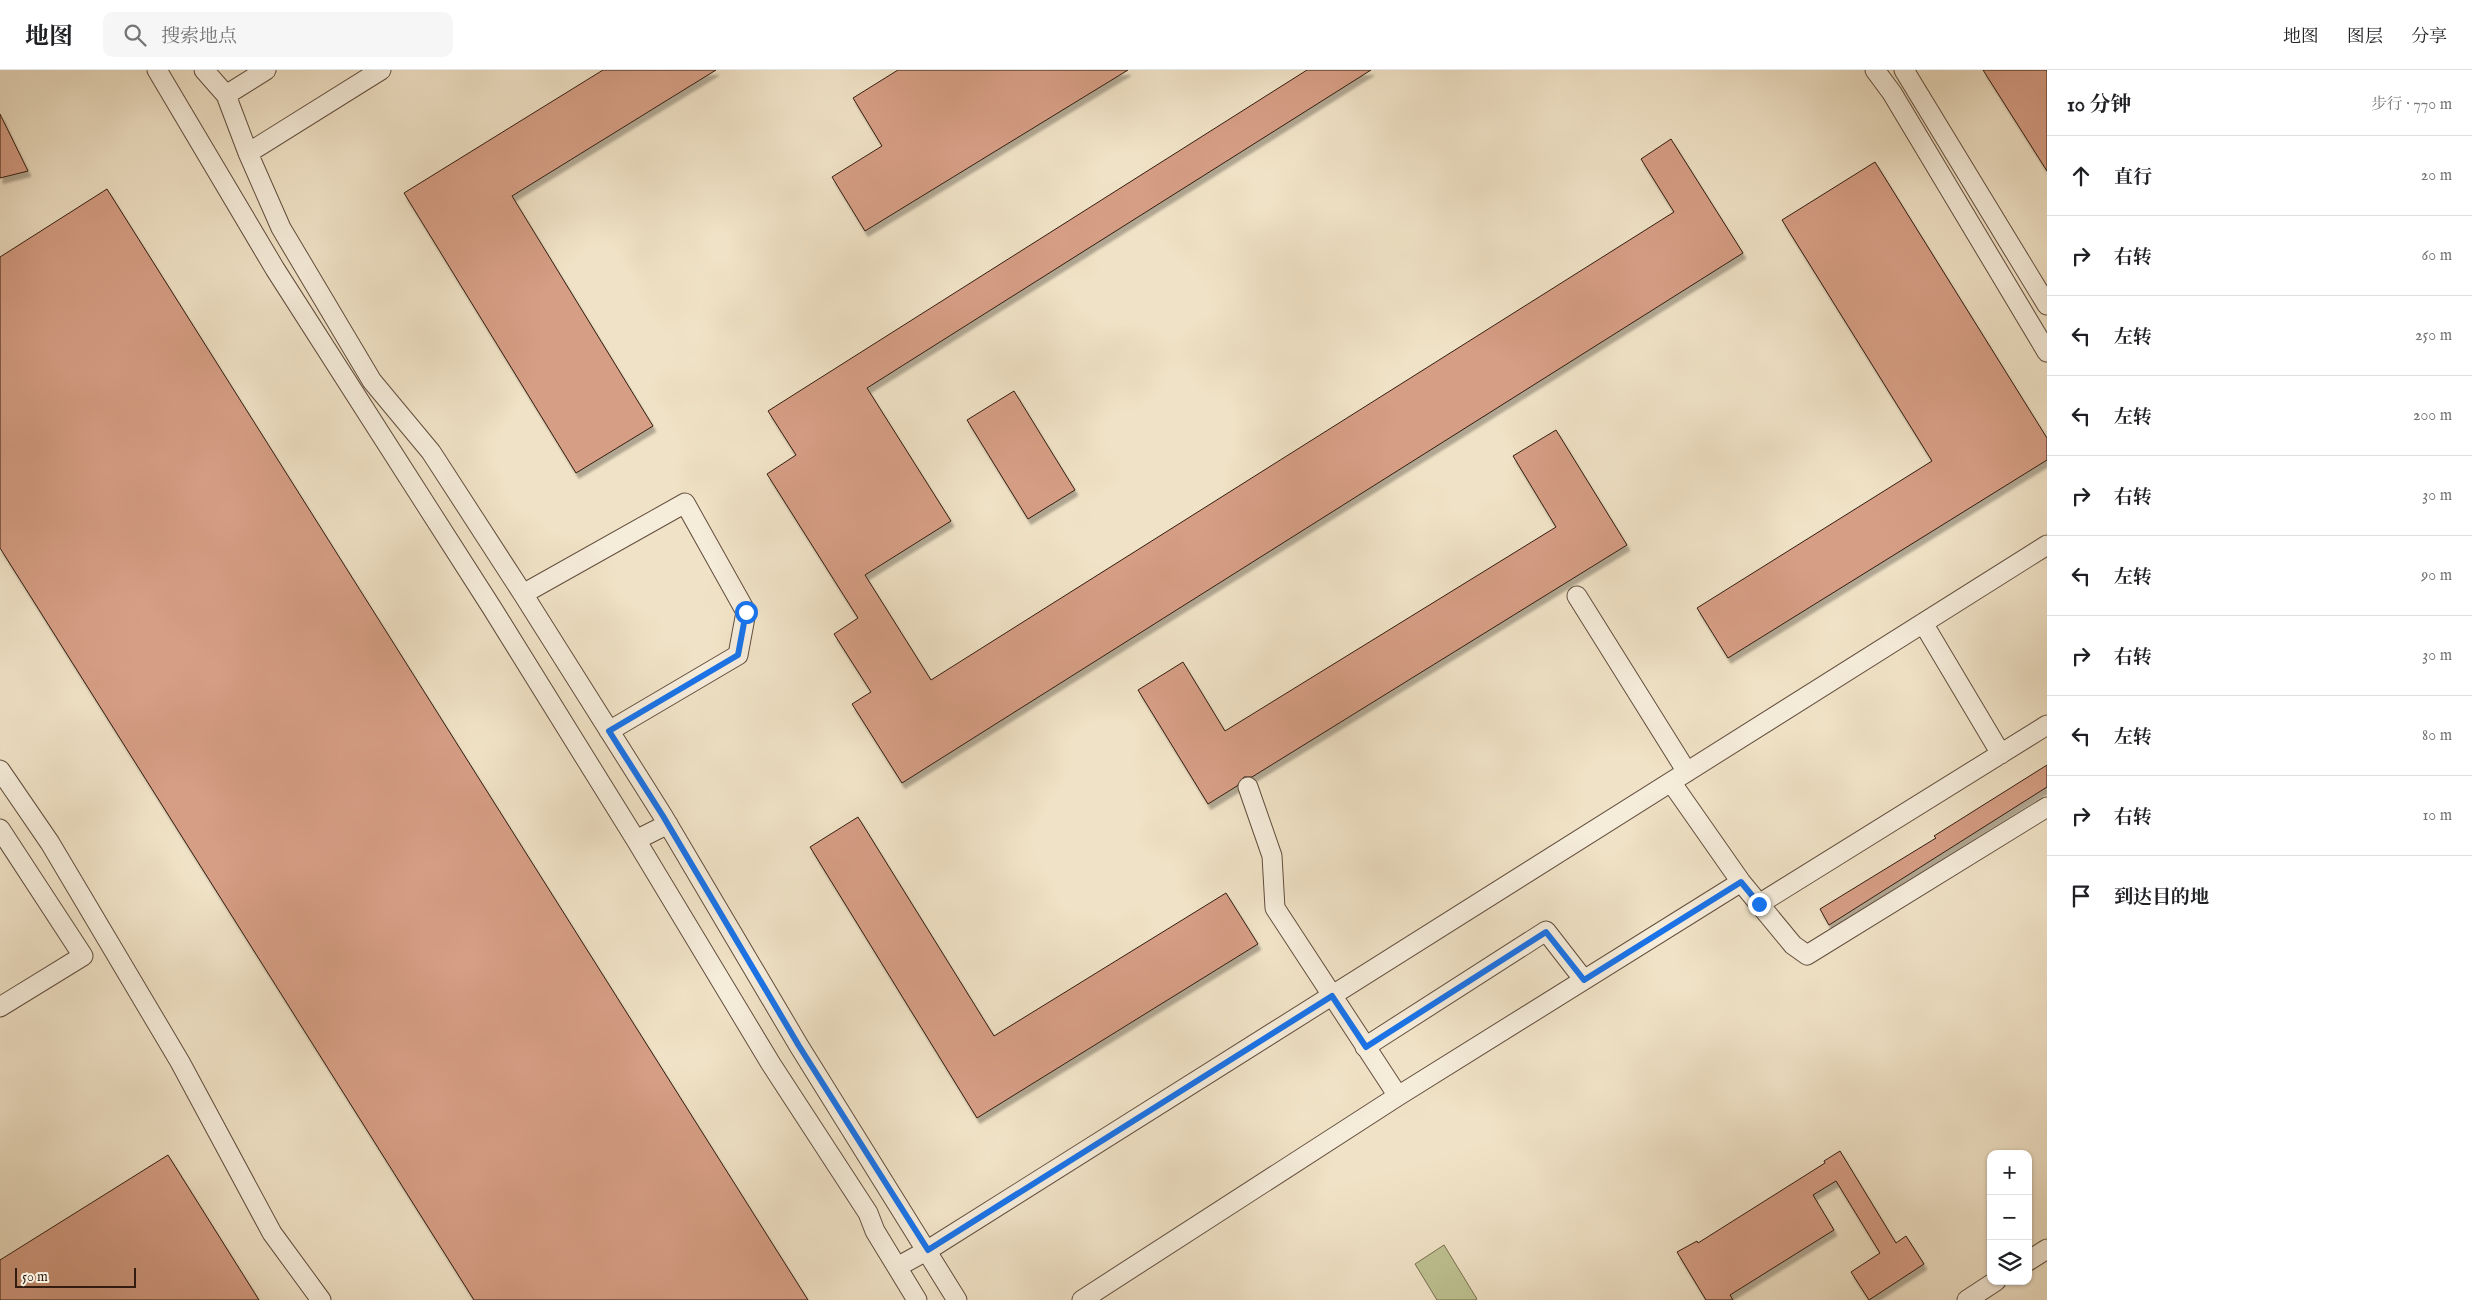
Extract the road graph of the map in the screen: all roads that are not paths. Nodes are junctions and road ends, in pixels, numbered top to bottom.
1 (157, 70) edge
2 (204, 70) edge
3 (266, 70) edge
4 (381, 70) edge
5 (1875, 70) edge
6 (1904, 70) edge
7 (226, 96) junction
8 (248, 153) junction
9 (2047, 305) edge
10 (2047, 352) edge
11 (2047, 545) edge
12 (523, 594) junction
13 (1577, 596) dead end
14 (1924, 623) junction
15 (2047, 725) edge
16 (609, 731) junction
17 (2001, 754) junction
18 (0, 770) edge
19 (1687, 772) junction
20 (1671, 782) junction
21 (1248, 787) dead end
22 (2047, 807) edge
23 (668, 824) junction
24 (0, 828) edge
25 (636, 840) junction
26 (1741, 882) junction
27 (1759, 904) junction
28 (1584, 980) junction
29 (1332, 996) junction
30 (0, 1007) edge
31 (1366, 1047) junction
32 (1398, 1096) junction
33 (2047, 1249) edge
34 (928, 1250) junction
35 (2032, 1258) edge
36 (897, 1267) junction
37 (1990, 1285) edge
38 (321, 1300) edge
39 (917, 1300) edge
40 (957, 1300) edge
41 (1082, 1300) edge
42 (1967, 1300) edge

1 - 25 lane
2 - 7 lane
3 - 7 lane
4 - 8 lane
5 - 10 lane
6 - 9 lane
7 - 8 lane
8 - 12 lane
11 - 14 lane
12 - 16 lane
12 - 16 lane
13 - 19 lane
14 - 17 lane
14 - 19 lane
15 - 17 lane
16 - 23 lane
17 - 27 lane
18 - 38 lane
19 - 20 lane
20 - 26 lane
20 - 29 lane
21 - 29 lane
22 - 27 lane
23 - 25 lane
23 - 34 lane
24 - 30 lane
25 - 36 lane
26 - 27 lane
26 - 28 lane
28 - 31 lane
28 - 32 lane
29 - 31 lane
29 - 34 lane
31 - 32 lane
32 - 41 lane
33 - 35 lane
34 - 36 lane
34 - 40 lane
36 - 39 lane
37 - 42 lane

